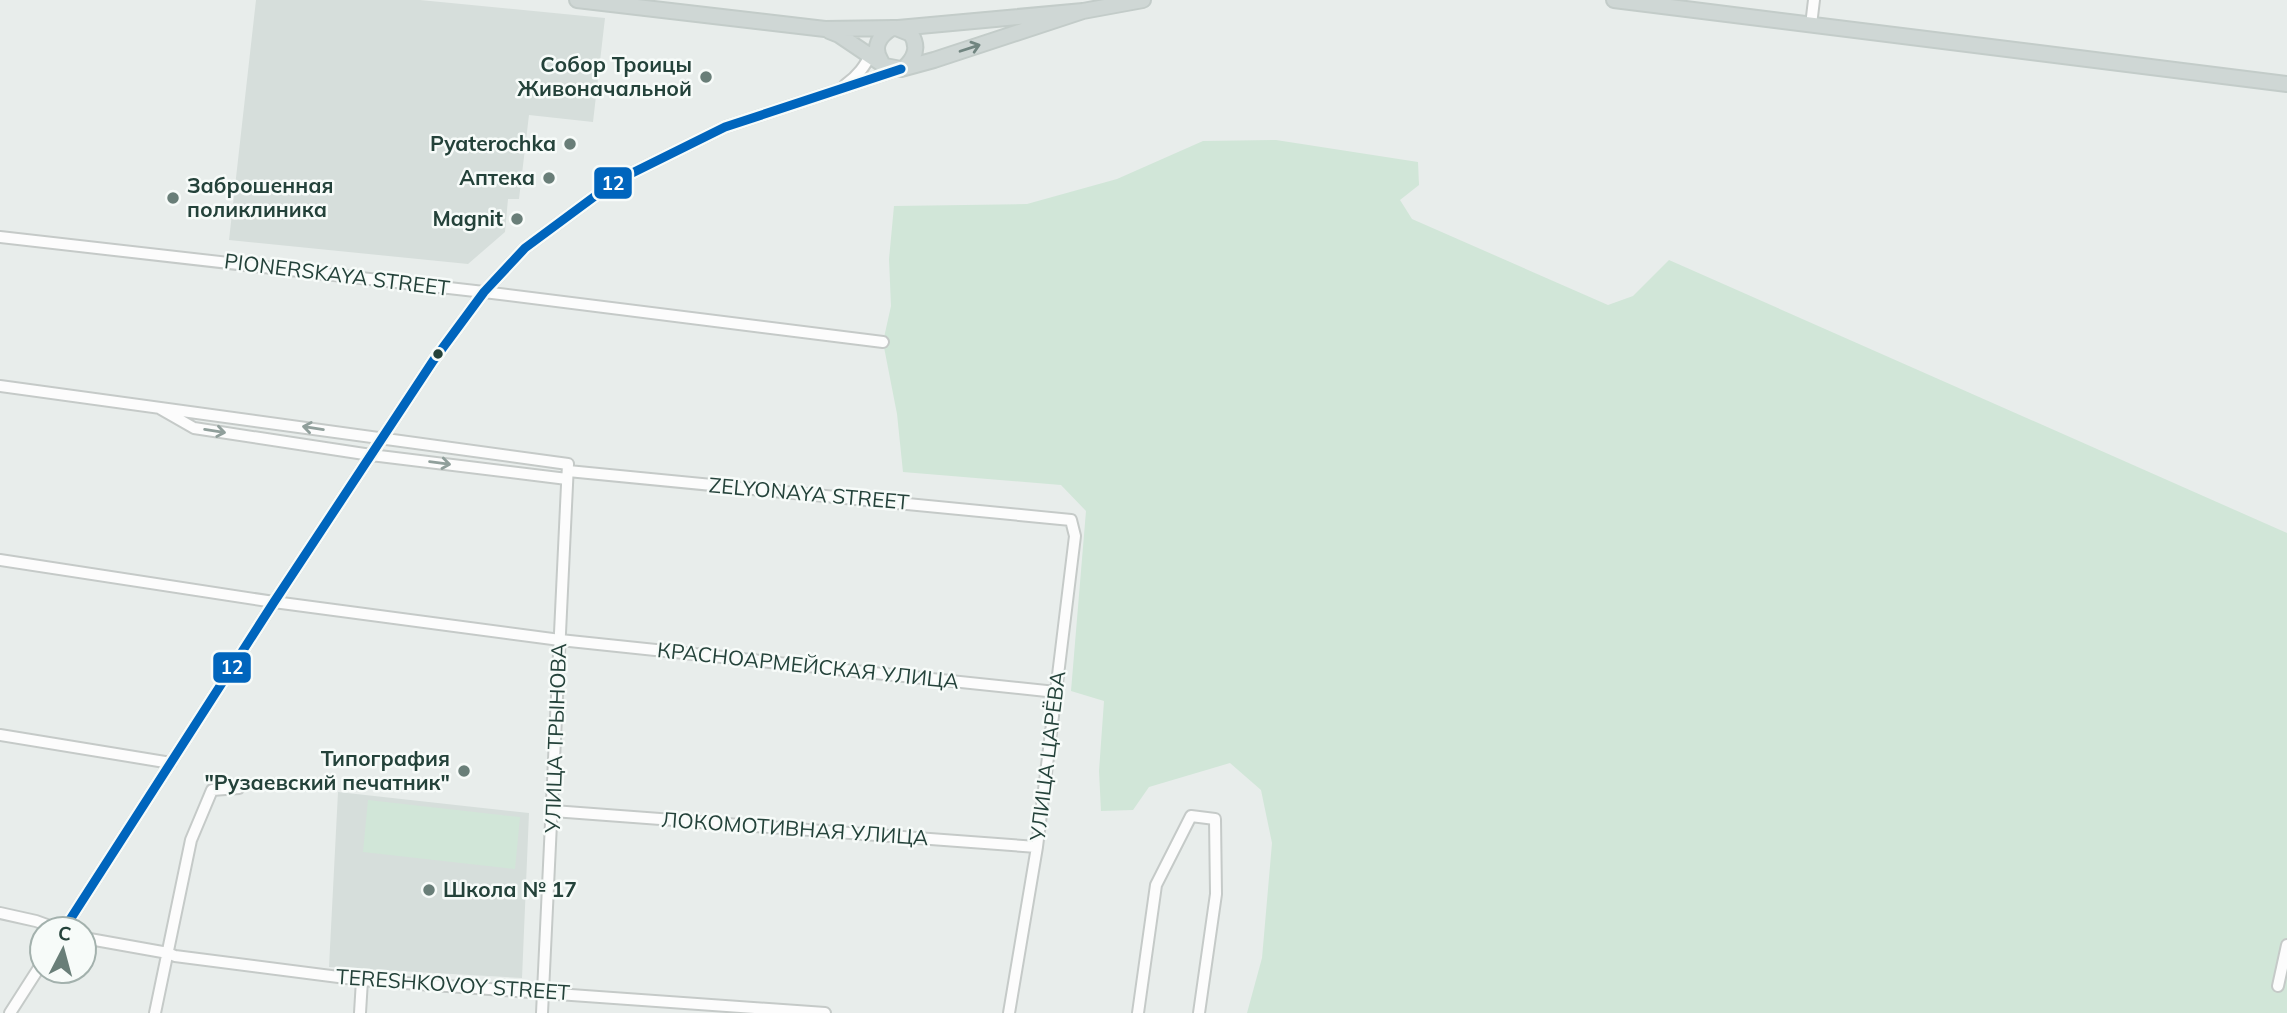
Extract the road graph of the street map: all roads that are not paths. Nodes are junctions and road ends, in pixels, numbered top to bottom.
1 (577, 0) edge
2 (1143, 0) edge
3 (1614, 0) edge
4 (1814, 0) edge
5 (1083, 11) junction
6 (1811, 25) junction
7 (894, 28) junction
8 (825, 29) junction
9 (875, 58) junction
10 (903, 69) junction
11 (2287, 84) edge
12 (837, 90) junction
13 (0, 237) edge
14 (484, 292) junction
15 (883, 342) dead end
16 (0, 386) edge
17 (153, 405) junction
18 (381, 439) junction
19 (371, 454) junction
20 (568, 471) junction
21 (1051, 517) joint
22 (0, 560) edge
23 (274, 602) junction
24 (560, 640) junction
25 (1056, 692) junction
26 (0, 734) edge
27 (171, 763) junction
28 (239, 788) dead end
29 (553, 811) junction
30 (1037, 847) junction
31 (0, 913) edge
32 (73, 915) edge
33 (28, 918) edge
34 (98, 940) edge
35 (2287, 945) edge
36 (168, 953) junction
37 (362, 980) junction
38 (28, 985) edge
39 (2278, 986) dead end
40 (543, 992) junction
41 (10, 1013) edge
42 (155, 1013) edge
43 (360, 1013) edge
44 (542, 1013) edge
45 (825, 1013) edge
46 (1009, 1013) edge
47 (1138, 1013) edge
48 (1199, 1013) edge

1 - 8 main road
2 - 5 main road
3 - 6 main road
4 - 6 street
5 - 7 main road
10 -> 5 main road
6 - 11 main road
7 - 8 main road
7 - 9 main road
7 - 10 main road
8 - 9 main road
9 - 10 main road
9 - 12 street
10 - 12 street
12 - 14 street
13 - 14 street, PIONERSKAYA STREET
14 - 15 street, PIONERSKAYA STREET
14 - 18 street
16 - 17 street, ZELYONAYA STREET
18 -> 17 street, ZELYONAYA STREET
17 -> 19 street, ZELYONAYA STREET
18 - 19 street
18 - 20 street, ZELYONAYA STREET
19 -> 20 street, ZELYONAYA STREET
19 - 23 street
20 - 21 street, ZELYONAYA STREET
20 - 24 street, УЛИЦА ТРЫНОВА
21 - 25 street, УЛИЦА ЦАРЁВА
22 - 23 street, КРАСНОАРМЕЙСКАЯ УЛИЦА
23 - 24 street, КРАСНОАРМЕЙСКАЯ УЛИЦА
23 - 27 street
24 - 25 street, КРАСНОАРМЕЙСКАЯ УЛИЦА
24 - 29 street, УЛИЦА ТРЫНОВА
25 - 30 street, УЛИЦА ЦАРЁВА
26 - 27 street
27 - 32 street
28 - 36 street
29 - 30 street, ЛОКОМОТИВНАЯ УЛИЦА
29 - 40 street, УЛИЦА ТРЫНОВА
30 - 46 street, УЛИЦА ЦАРЁВА
31 - 33 street
34 - 36 street, TERESHKOVOY STREET
35 - 39 street
36 - 37 street, TERESHKOVOY STREET
36 - 42 street
37 - 40 street, TERESHKOVOY STREET
37 - 43 street
38 - 41 street
40 - 44 street, УЛИЦА ТРЫНОВА
40 - 45 street, TERESHKOVOY STREET
47 - 48 street

